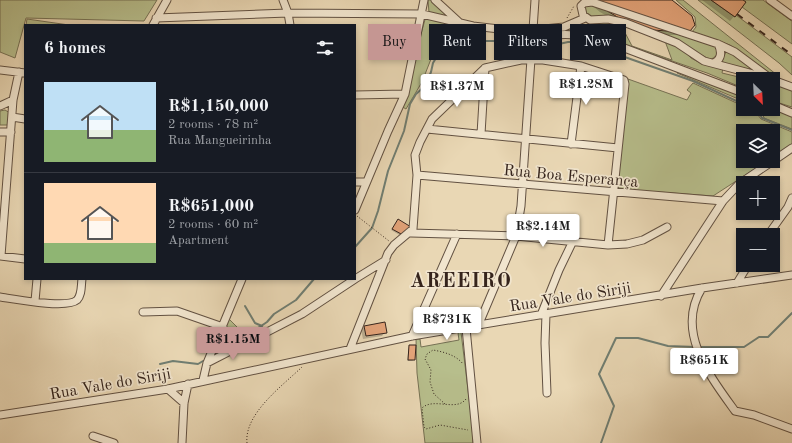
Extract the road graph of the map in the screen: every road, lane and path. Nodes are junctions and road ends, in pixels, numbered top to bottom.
1 (167, 0) edge
2 (283, 0) edge
3 (424, 0) edge
4 (435, 0) edge
5 (535, 0) edge
6 (770, 0) edge
7 (574, 5) dead end
8 (288, 13) junction
9 (422, 14) junction
10 (792, 16) edge
11 (585, 18) junction
12 (154, 22) edge
13 (461, 23) junction
14 (290, 24) edge
15 (534, 24) edge
16 (561, 24) edge
17 (562, 27) edge
18 (494, 30) edge
19 (562, 35) edge
20 (718, 44) junction
21 (531, 60) junction
22 (714, 63) junction
23 (580, 66) junction
24 (485, 68) junction
25 (0, 70) edge
26 (22, 72) edge
27 (746, 72) edge
28 (762, 72) edge
29 (780, 83) edge
30 (792, 88) edge
31 (736, 91) edge
32 (405, 94) junction
33 (356, 95) edge
34 (13, 100) junction
35 (1, 104) edge
36 (780, 108) edge
37 (792, 112) edge
38 (12, 117) junction
39 (24, 119) edge
40 (427, 129) junction
41 (0, 132) edge
42 (11, 132) junction
43 (481, 134) junction
44 (527, 139) junction
45 (571, 144) junction
46 (618, 148) junction
47 (792, 148) edge
48 (780, 156) edge
49 (763, 168) edge
50 (417, 175) junction
51 (356, 182) edge
52 (366, 182) junction
53 (524, 185) junction
54 (614, 192) junction
55 (792, 198) edge
56 (723, 201) junction
57 (356, 207) edge
58 (790, 207) edge
59 (356, 215) edge
60 (667, 227) dead end
61 (774, 228) edge
62 (411, 233) junction
63 (457, 234) junction
64 (516, 236) junction
65 (573, 241) junction
66 (608, 245) junction
67 (394, 246) junction
68 (0, 256) edge
69 (24, 259) edge
70 (386, 260) junction
71 (744, 272) edge
72 (792, 275) edge
73 (356, 278) edge
74 (37, 280) edge
75 (82, 280) edge
76 (242, 280) edge
77 (353, 280) edge
78 (737, 283) junction
79 (702, 288) junction
80 (661, 296) junction
81 (0, 297) edge
82 (35, 301) junction
83 (143, 312) dead end
84 (544, 314) junction
85 (478, 326) junction
86 (223, 327) junction
87 (466, 328) junction
88 (412, 336) junction
89 (350, 349) junction
90 (309, 359) junction
91 (207, 363) junction
92 (465, 368) dead end
93 (203, 380) junction
94 (188, 384) junction
95 (168, 388) junction
96 (547, 393) dead end
97 (469, 396) dead end
98 (184, 403) junction
99 (445, 404) junction
100 (0, 415) edge
101 (792, 429) edge
102 (473, 430) dead end
103 (94, 436) dead end
104 (114, 443) edge
105 (182, 443) edge
106 (247, 443) edge
107 (477, 443) edge

1 - 12 street
2 - 8 street
3 - 9 street
4 - 13 street
5 - 15 street
6 - 10 street
7 - 16 path
8 - 9 street
8 - 12 street
8 - 14 street
9 - 13 street
9 - 32 street
11 - 17 street
11 - 20 street
11 - 22 street
13 - 18 street
19 - 31 street
20 - 22 street
20 - 28 street
21 - 23 street
21 - 24 street
21 - 44 street
22 - 27 street
23 - 45 street
23 - 46 street
24 - 40 street
24 - 43 street
25 - 26 street
26 - 34 street
29 - 30 street
32 - 33 street
32 - 52 street
34 - 35 street
34 - 38 street
36 - 37 street
38 - 39 street
38 - 42 street
40 - 43 street
40 - 50 street
41 - 42 street
42 - 68 street
43 - 44 street
44 - 45 street
44 - 53 street
45 - 46 street
46 - 54 street
47 - 48 street
49 - 56 street
50 - 53 street, Rua Boa Esperança
50 - 62 street
51 - 52 street
52 - 57 street
53 - 54 street, Rua Boa Esperança
53 - 64 street
54 - 56 street, Rua Boa Esperança
54 - 66 street
55 - 58 street
56 - 80 street
58 - 61 street
59 - 67 path
60 - 66 street
62 - 63 street
62 - 67 street
63 - 64 street
63 - 88 street
64 - 65 street
64 - 85 street
65 - 66 street
65 - 84 street
67 - 70 street
68 - 69 street
70 - 73 street
70 - 89 street
71 - 78 street
72 - 78 street, Rua Vale do Siriji
74 - 82 street
75 - 82 street
76 - 86 street
77 - 91 street
78 - 79 street, Rua Vale do Siriji
79 - 80 street, Rua Vale do Siriji
79 - 101 street
80 - 84 street, Rua Vale do Siriji
81 - 82 street
83 - 86 street
84 - 85 street, Rua Vale do Siriji
84 - 96 street
85 - 87 street, Rua Vale do Siriji
86 - 91 street
87 - 88 street, Rua Vale do Siriji
87 - 107 street
88 - 89 street, Rua Vale do Siriji
89 - 90 street, Rua Vale do Siriji
90 - 93 street, Rua Vale do Siriji
90 - 106 path
91 - 93 street
92 - 99 path
93 - 94 street, Rua Vale do Siriji
94 - 95 street, Rua Vale do Siriji
94 - 98 street
95 - 98 street
95 - 100 street, Rua Vale do Siriji
97 - 99 path
98 - 105 street
99 - 102 path
103 - 104 street

